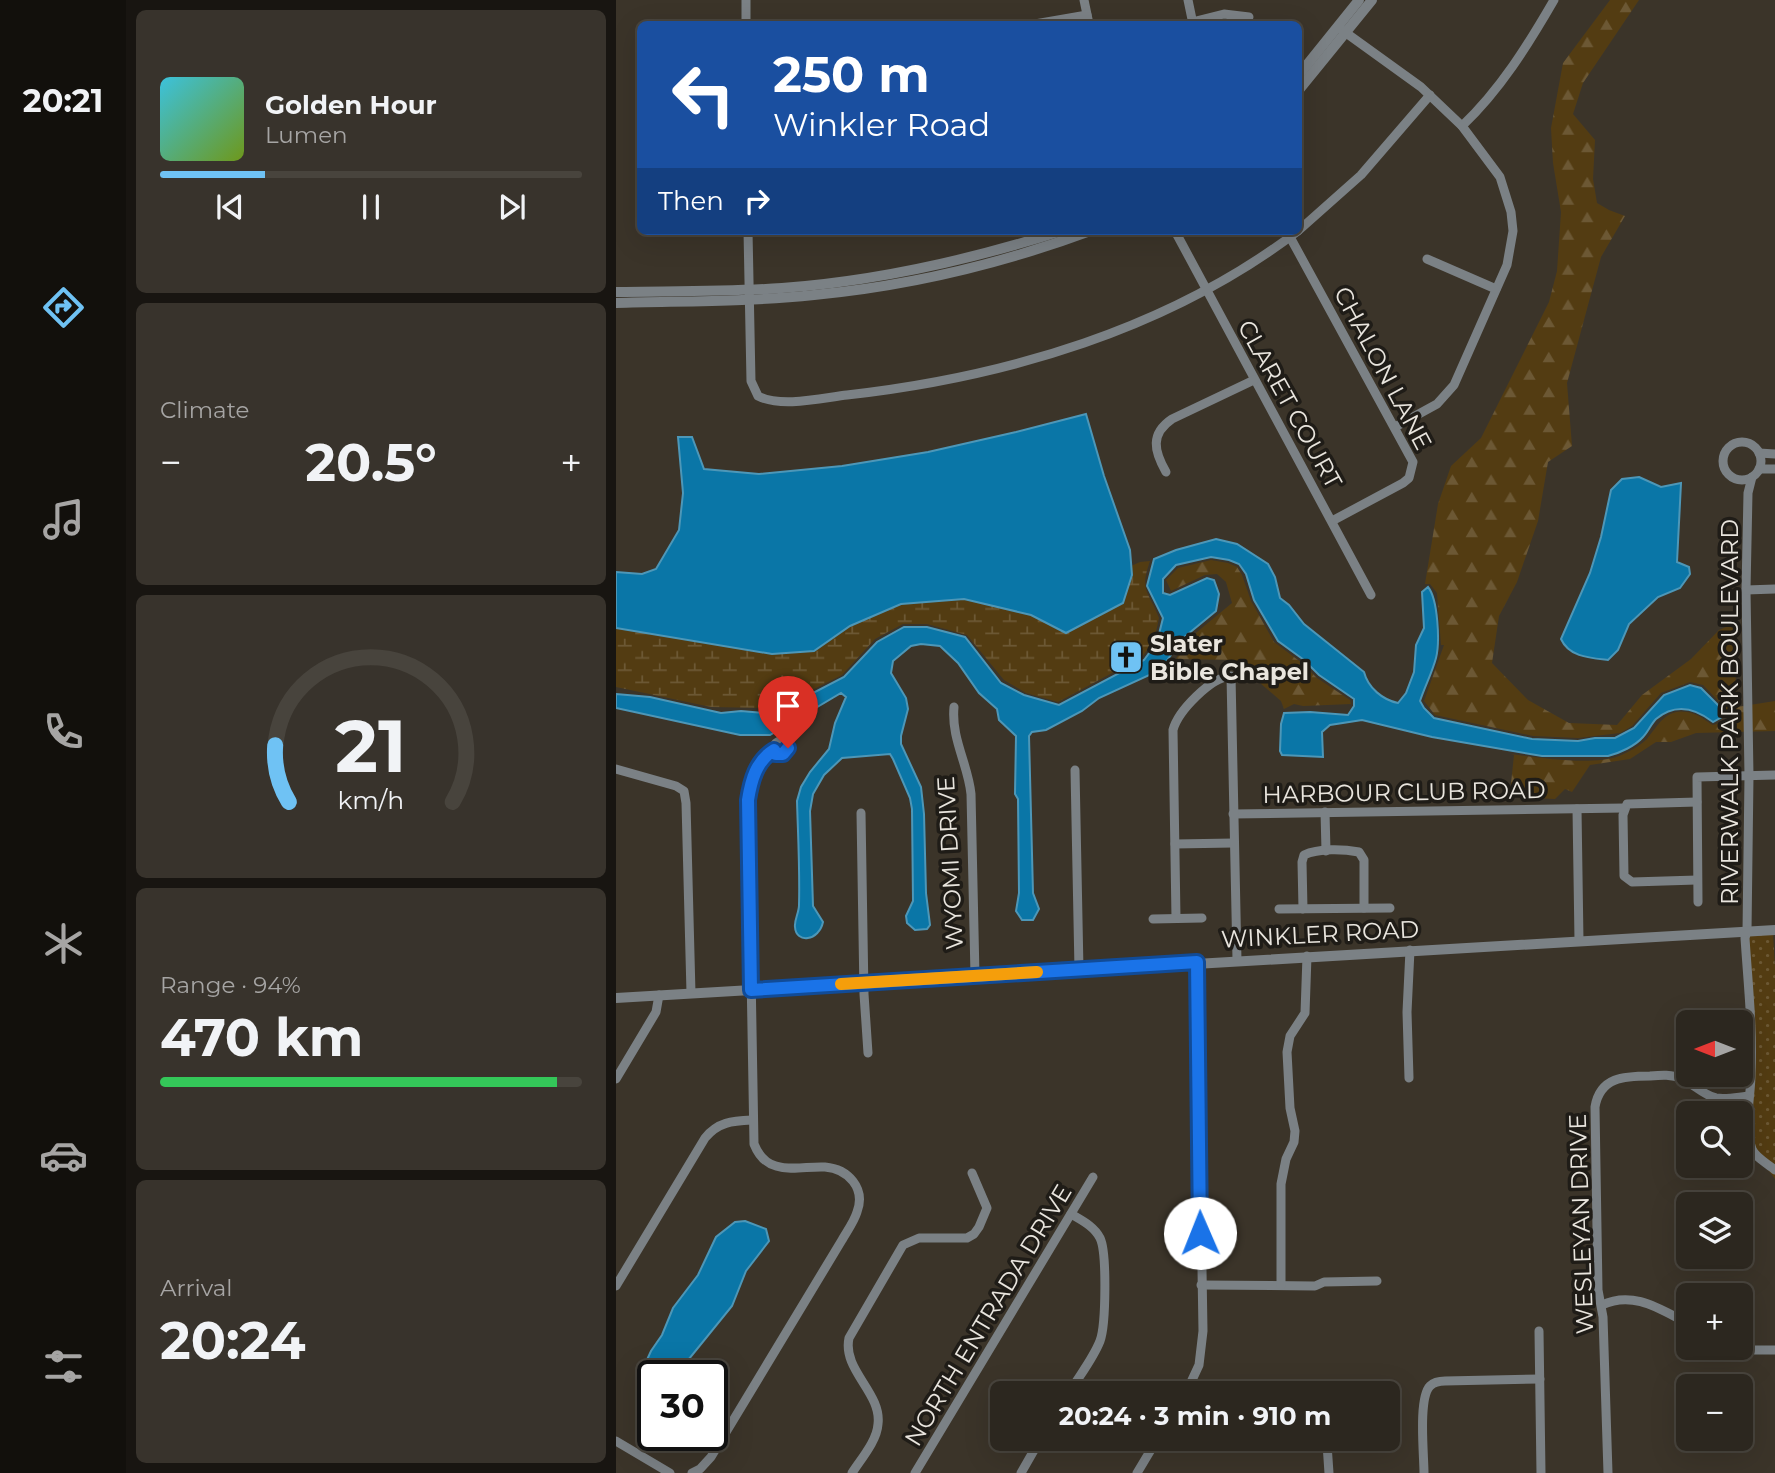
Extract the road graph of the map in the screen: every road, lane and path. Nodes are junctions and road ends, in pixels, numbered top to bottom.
1 (746, 0) edge
2 (1084, 0) edge
3 (1188, 0) edge
4 (1359, 0) edge
5 (1372, 0) edge
6 (1554, 0) edge
7 (1249, 17) dead end
8 (1088, 20) edge
9 (746, 21) edge
10 (1193, 21) edge
11 (1200, 21) edge
12 (1343, 30) junction
13 (1302, 72) edge
14 (1302, 86) edge
15 (1430, 94) junction
16 (1462, 126) junction
17 (1302, 228) edge
18 (748, 235) edge
19 (1048, 235) edge
20 (1078, 235) edge
21 (1177, 235) edge
22 (1293, 235) edge
23 (1297, 235) edge
24 (1427, 259) dead end
25 (1496, 289) junction
26 (1207, 291) junction
27 (616, 292) edge
28 (749, 295) junction
29 (616, 303) edge
30 (1254, 380) junction
31 (1395, 427) junction
32 (1759, 453) junction
33 (1775, 454) edge
34 (1775, 469) edge
35 (1166, 472) dead end
36 (1755, 473) junction
37 (1740, 480) junction
38 (1748, 493) junction
39 (1332, 522) junction
40 (1775, 589) edge
41 (1746, 590) junction
42 (1371, 595) dead end
43 (954, 707) dead end
44 (774, 750) dead end
45 (616, 769) edge
46 (1075, 770) dead end
47 (1775, 775) edge
48 (1749, 776) junction
49 (1697, 802) junction
50 (1624, 808) junction
51 (1577, 809) junction
52 (1325, 812) junction
53 (860, 813) dead end
54 (1233, 814) junction
55 (1233, 843) junction
56 (1175, 844) junction
57 (1326, 851) junction
58 (1698, 880) junction
59 (1698, 902) dead end
60 (1303, 908) junction
61 (1364, 908) junction
62 (1390, 908) dead end
63 (1279, 909) dead end
64 (1176, 918) junction
65 (1202, 918) dead end
66 (1153, 919) dead end
67 (1775, 930) edge
68 (1747, 931) junction
69 (1579, 941) junction
70 (1410, 950) junction
71 (1307, 956) junction
72 (1237, 960) junction
73 (1197, 962) junction
74 (1079, 970) junction
75 (975, 976) junction
76 (864, 983) junction
77 (751, 990) junction
78 (691, 993) junction
79 (659, 995) junction
80 (616, 998) edge
81 (868, 1053) dead end
82 (1409, 1078) dead end
83 (616, 1079) edge
84 (1749, 1096) junction
85 (752, 1120) junction
86 (1775, 1170) edge
87 (972, 1172) dead end
88 (1093, 1177) dead end
89 (1071, 1214) junction
90 (1377, 1281) dead end
91 (1201, 1285) junction
92 (1281, 1285) junction
93 (616, 1286) edge
94 (1602, 1305) junction
95 (1676, 1317) edge
96 (1539, 1331) dead end
97 (1753, 1350) edge
98 (1775, 1350) edge
99 (1540, 1379) junction
100 (1076, 1381) edge
101 (1192, 1381) edge
102 (616, 1441) edge
103 (1034, 1451) edge
104 (1150, 1451) edge
105 (1327, 1451) edge
106 (664, 1472) edge
107 (692, 1473) edge
108 (852, 1473) edge
109 (915, 1473) edge
110 (1021, 1473) edge
111 (1137, 1473) edge
112 (1329, 1473) edge
113 (1424, 1473) edge
114 (1541, 1473) edge
115 (1608, 1473) edge

1 - 9 street
2 - 8 street
3 - 10 street
4 - 12 street
5 - 12 street
6 - 16 street
7 - 11 street
12 - 13 street
12 - 14 street
12 - 15 street
15 - 16 street
15 - 17 street
16 - 25 street
18 - 28 street
19 - 28 street
20 - 28 street
21 - 26 street, CLARET COURT
22 - 26 street
23 - 31 street, CHALON LANE
24 - 25 street
25 - 31 street
26 - 28 street
26 - 30 street, CLARET COURT
27 - 28 street
28 - 29 street
30 - 35 street
30 - 39 street, CLARET COURT
31 - 39 street, CHALON LANE
32 - 33 street
32 - 36 street
32 - 37 street
34 - 36 street
36 - 37 street
36 - 38 street, RIVERWALK PARK BOULEVARD
37 - 38 street, RIVERWALK PARK BOULEVARD
38 - 41 street, RIVERWALK PARK BOULEVARD
39 - 42 street, CLARET COURT
40 - 41 street
41 - 48 street, RIVERWALK PARK BOULEVARD
43 - 75 street, WYOMI DRIVE
44 - 77 street
45 - 78 street
46 - 74 street
47 - 48 street
48 - 49 street
48 - 68 street, RIVERWALK PARK BOULEVARD
49 - 50 street, HARBOUR CLUB ROAD
49 - 58 street
50 - 51 street, HARBOUR CLUB ROAD
50 - 58 street
51 - 52 street, HARBOUR CLUB ROAD
51 - 69 street, HARBOUR CLUB ROAD
52 - 54 street, HARBOUR CLUB ROAD
52 - 57 street
53 - 76 street
54 - 55 street
54 - 56 street
55 - 56 street
55 - 72 street
56 - 64 street
57 - 60 street
57 - 61 street
58 - 59 street
60 - 61 street
60 - 63 street
61 - 62 street
64 - 65 street
64 - 66 street
67 - 68 street, WINKLER ROAD
68 - 69 street, WINKLER ROAD
68 - 84 street, RIVERWALK PARK BOULEVARD
69 - 70 street, WINKLER ROAD
70 - 71 street, WINKLER ROAD
70 - 82 street
71 - 72 street, WINKLER ROAD
71 - 92 street
72 - 73 street, WINKLER ROAD
73 - 74 street, WINKLER ROAD
73 - 91 street
74 - 75 street, WINKLER ROAD
75 - 76 street, WINKLER ROAD
76 - 77 street, WINKLER ROAD
76 - 81 street
77 - 78 street, WINKLER ROAD
77 - 85 street
78 - 79 street, WINKLER ROAD
79 - 80 street, WINKLER ROAD
79 - 83 street
84 - 86 street, RIVERWALK PARK BOULEVARD
84 - 94 street, WESLEYAN DRIVE
85 - 93 street
85 - 107 street
87 - 108 street
88 - 89 street, NORTH ENTRADA DRIVE
89 - 100 street
89 - 109 street, NORTH ENTRADA DRIVE
90 - 92 street
91 - 92 street
91 - 101 street
94 - 95 street
94 - 115 street, WESLEYAN DRIVE
96 - 99 street
97 - 98 street
99 - 113 street
99 - 114 street
102 - 106 street
103 - 110 street
104 - 111 street
105 - 112 street

